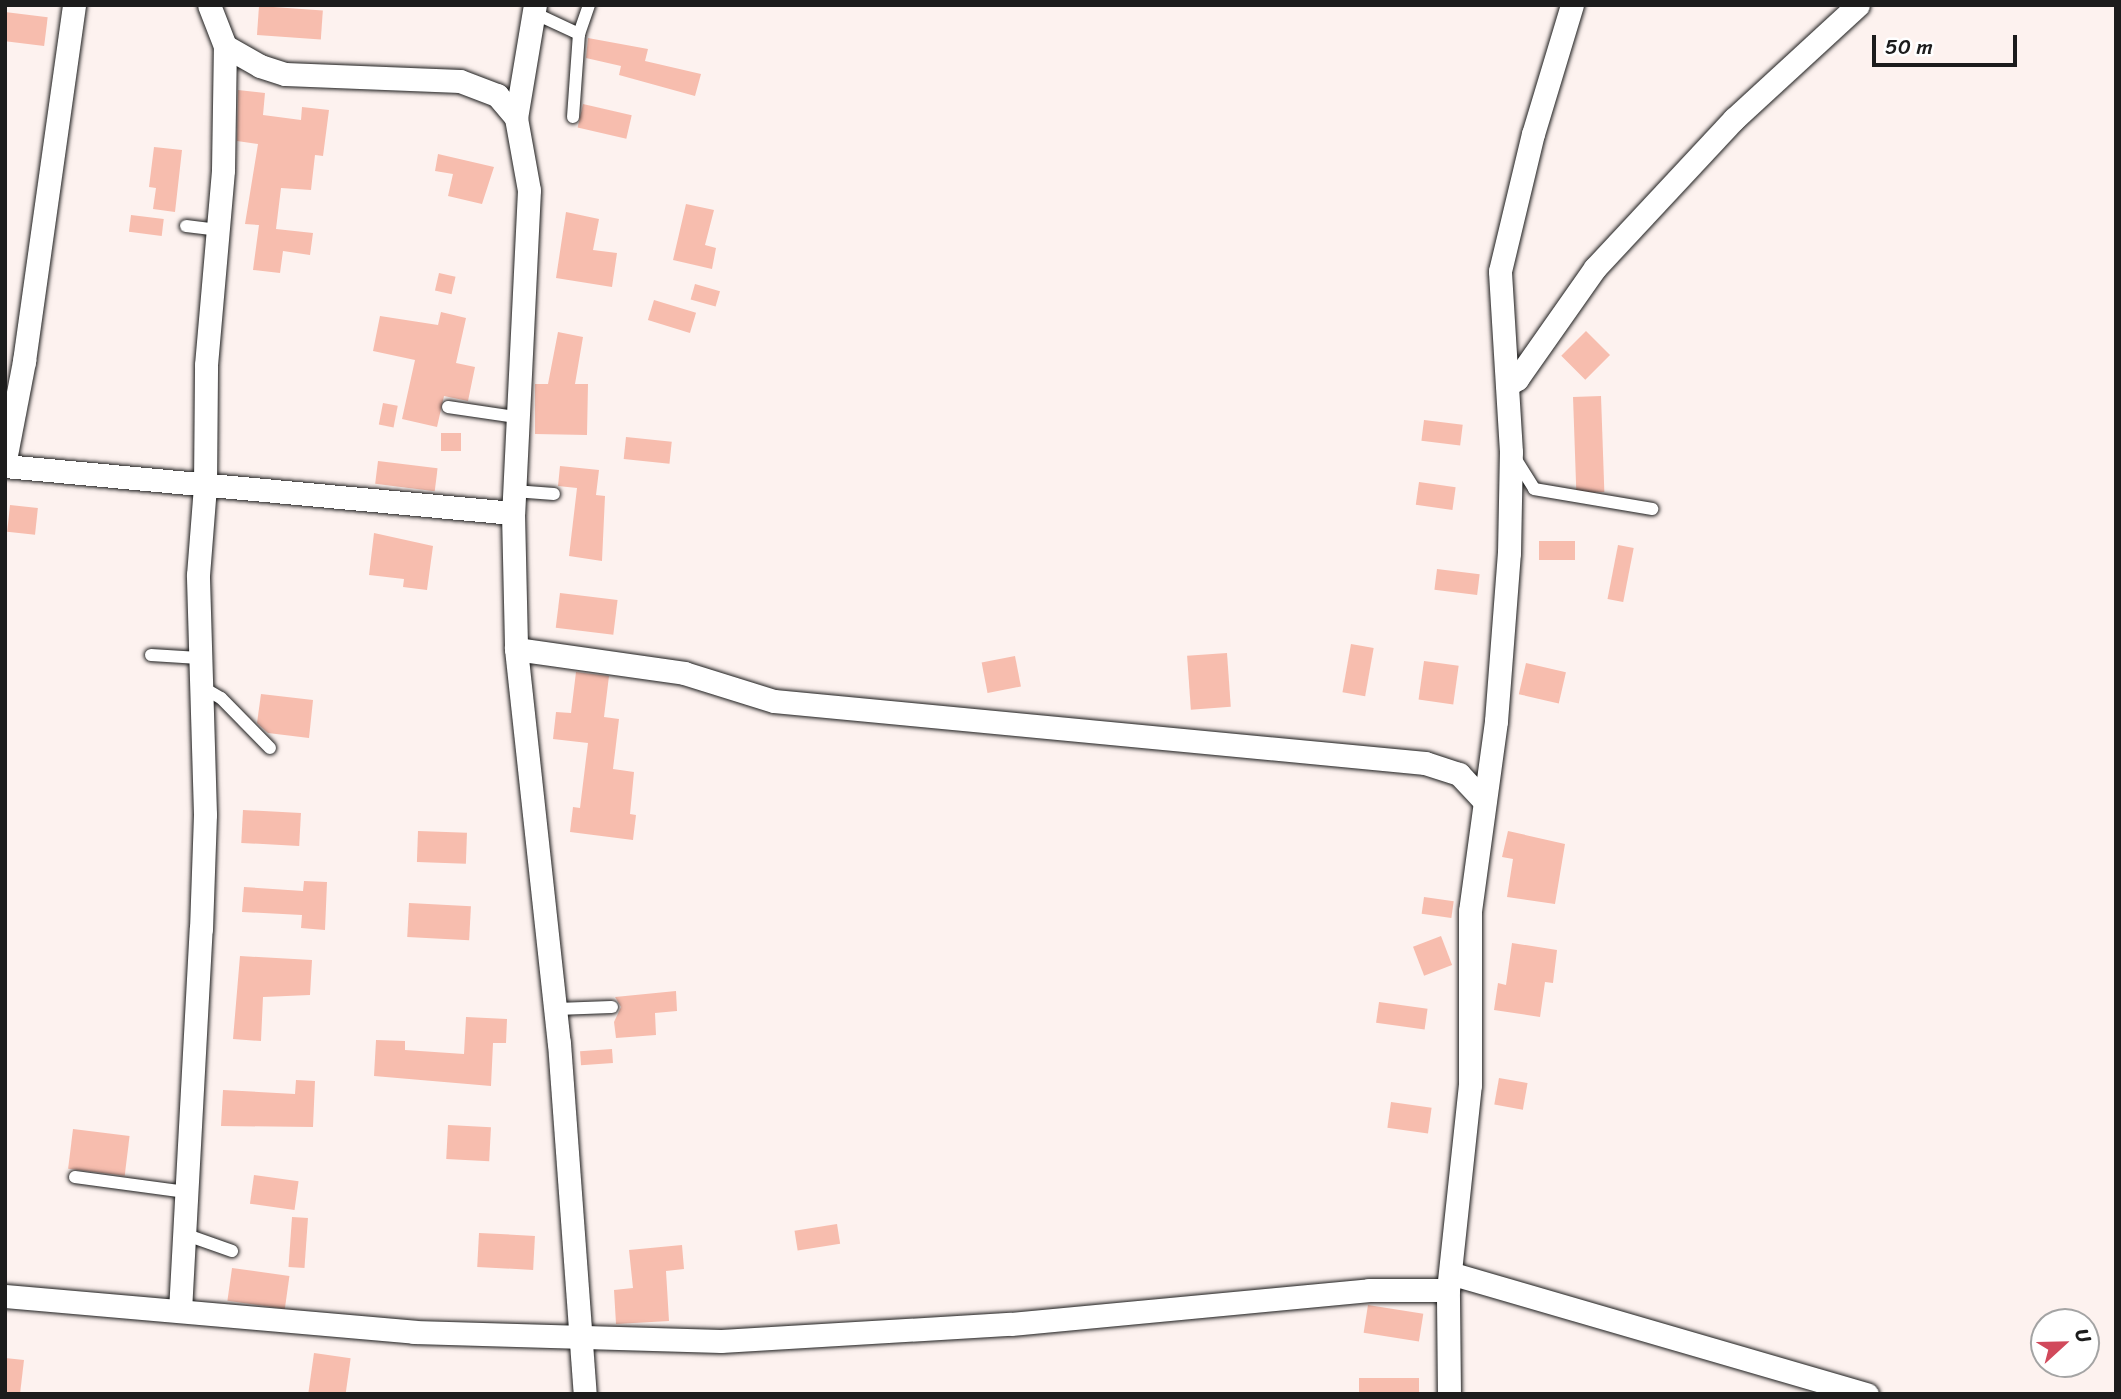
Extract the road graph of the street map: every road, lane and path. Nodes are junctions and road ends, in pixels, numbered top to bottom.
1 (74, 5) edge
2 (209, 5) edge
3 (589, 5) edge
4 (1572, 5) edge
5 (1858, 5) edge
6 (535, 9) edge
7 (579, 34) junction
8 (225, 46) junction
9 (573, 117) dead end
10 (516, 118) junction
11 (186, 226) dead end
12 (218, 230) junction
13 (1507, 385) junction
14 (448, 407) dead end
15 (516, 417) junction
16 (1511, 452) junction
17 (5, 460) edge
18 (5, 466) edge
19 (205, 486) junction
20 (554, 494) dead end
21 (513, 502) junction
22 (1651, 509) dead end
23 (516, 649) junction
24 (151, 655) dead end
25 (199, 658) junction
26 (200, 686) junction
27 (270, 748) dead end
28 (1484, 801) junction
29 (612, 1007) dead end
30 (556, 1009) junction
31 (75, 1177) dead end
32 (186, 1192) junction
33 (184, 1234) junction
34 (232, 1251) dead end
35 (1450, 1282) junction
36 (5, 1296) edge
37 (180, 1311) junction
38 (582, 1338) junction
39 (585, 1394) edge
40 (1449, 1394) edge
41 (1867, 1394) edge

1 - 17 street
2 - 8 street
3 - 7 lane
4 - 13 street
5 - 13 street
6 - 7 lane
6 - 10 street
7 - 9 lane
8 - 10 street
8 - 12 street
10 - 15 street
11 - 12 lane
12 - 19 street
13 - 16 street
14 - 15 lane
15 - 21 street
16 - 22 lane
16 - 28 street
18 - 19 street
19 - 21 street
19 - 25 street
20 - 21 lane
21 - 23 street
23 - 28 street
23 - 30 street
24 - 25 lane
25 - 26 street
26 - 27 lane
26 - 32 street
28 - 35 street
29 - 30 lane
30 - 38 street
31 - 32 lane
32 - 33 street
33 - 34 lane
33 - 37 street
35 - 38 street
35 - 40 street
35 - 41 street
36 - 37 street
37 - 38 street
38 - 39 street

